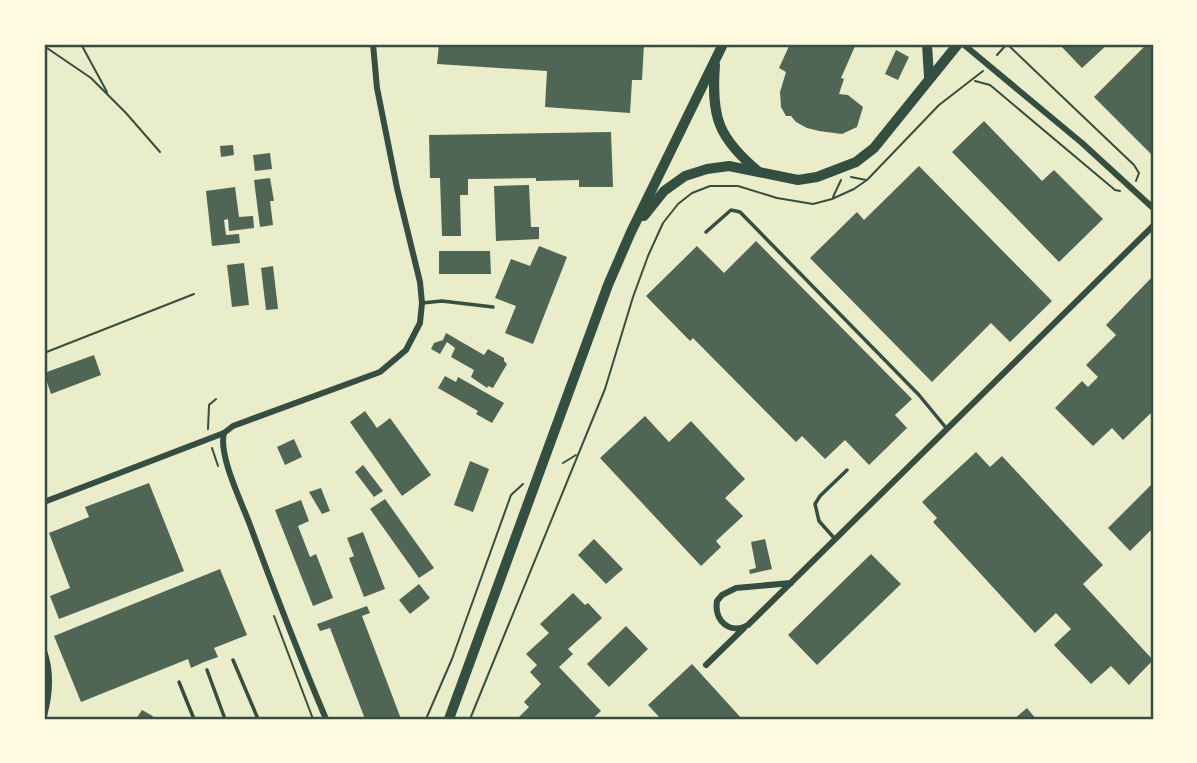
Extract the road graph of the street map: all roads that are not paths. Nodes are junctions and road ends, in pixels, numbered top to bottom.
1 (373, 44) edge
2 (723, 44) edge
3 (927, 44) edge
4 (961, 44) edge
5 (715, 60) junction
6 (929, 77) junction
7 (761, 174) junction
8 (1153, 208) edge
9 (1153, 226) edge
10 (631, 232) junction
11 (706, 232) dead end
12 (422, 303) junction
13 (493, 307) dead end
14 (947, 429) junction
15 (224, 433) junction
16 (847, 470) dead end
17 (44, 502) edge
18 (835, 539) junction
19 (791, 583) junction
20 (748, 625) junction
21 (44, 651) edge
22 (233, 660) dead end
23 (706, 665) dead end
24 (207, 670) dead end
25 (179, 682) dead end
26 (44, 716) edge
27 (194, 719) edge
28 (225, 719) edge
29 (258, 719) edge
30 (326, 719) edge
31 (449, 719) edge

1 - 12 street
2 - 5 main road
3 - 6 main road
4 - 6 main road
4 - 8 street
5 - 7 main road
5 - 10 main road
6 - 7 main road
7 - 10 main road
9 - 14 street
10 - 31 main road
11 - 14 lane
12 - 13 lane
12 - 15 street
14 - 18 street
15 - 17 street
15 - 30 street
16 - 18 lane
18 - 19 street
19 - 20 street
19 - 20 street
20 - 23 street
21 - 26 street
22 - 29 lane
24 - 28 lane
25 - 27 lane

